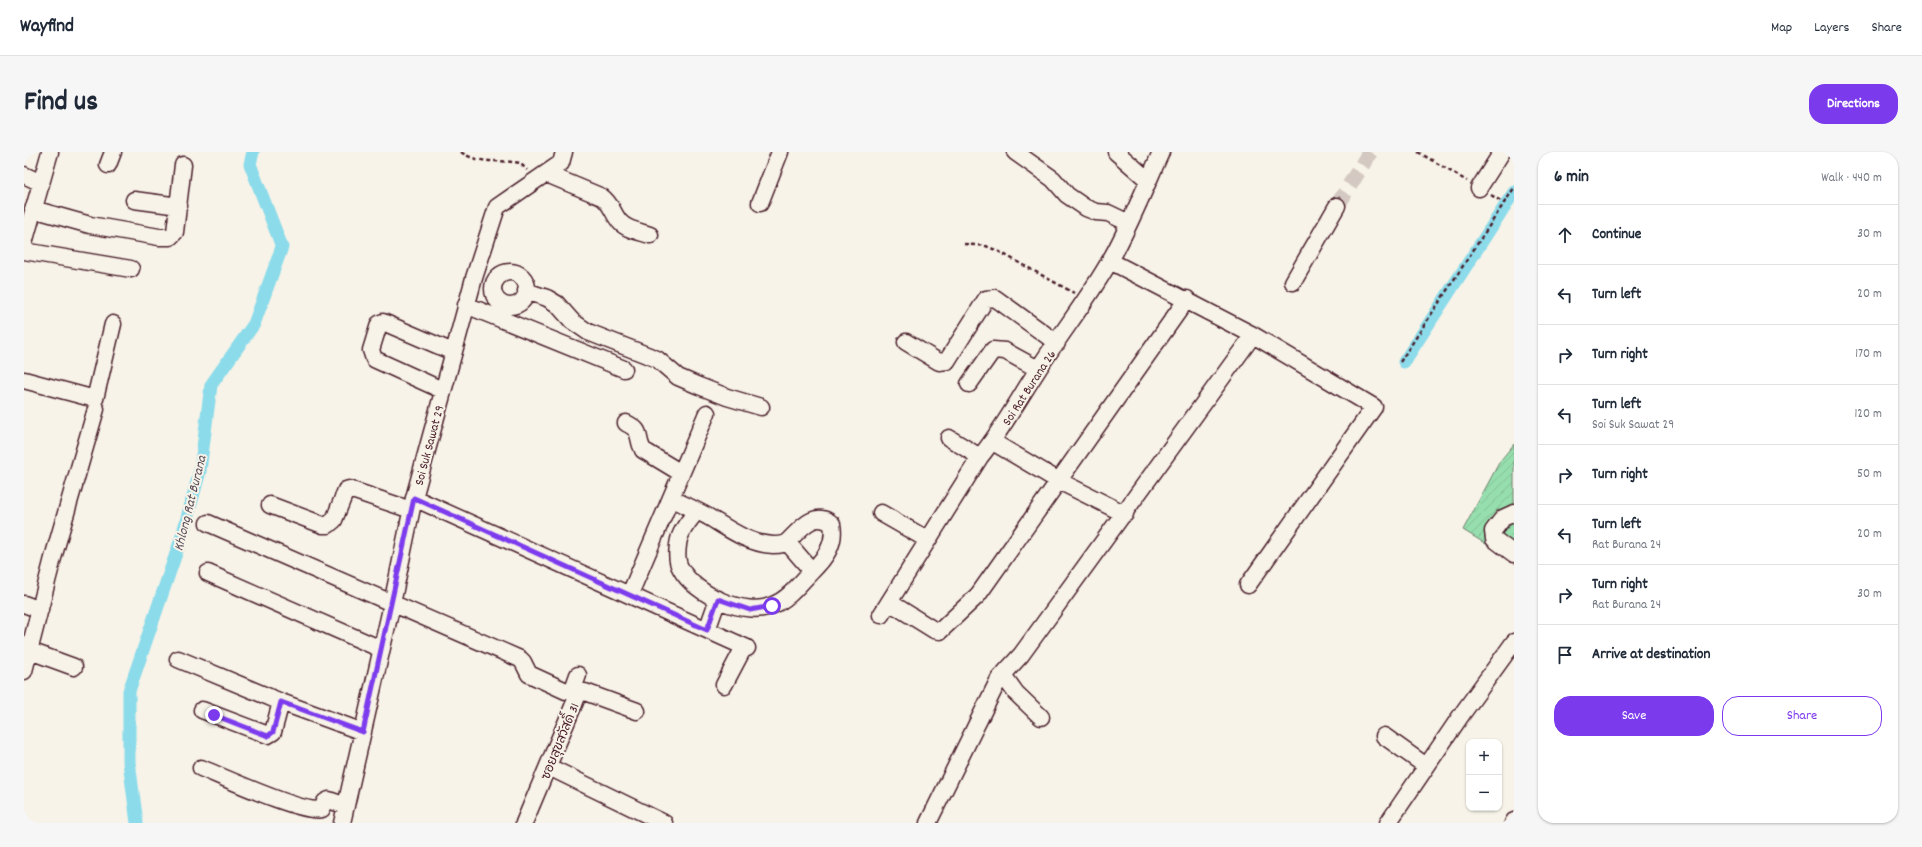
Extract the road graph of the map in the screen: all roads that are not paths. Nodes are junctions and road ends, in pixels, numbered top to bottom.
1 (50, 152) edge
2 (564, 152) edge
3 (780, 152) edge
4 (1015, 152) edge
5 (1116, 152) edge
6 (1161, 152) edge
7 (1502, 152) edge
8 (183, 165) dead end
9 (547, 174) junction
10 (24, 175) edge
11 (1148, 180) junction
12 (41, 183) junction
13 (1479, 188) road end
14 (134, 200) dead end
15 (760, 203) dead end
16 (179, 206) junction
17 (1337, 206) tunnel mouth
18 (34, 209) junction
19 (1130, 223) junction
20 (650, 235) dead end
21 (24, 243) edge
22 (24, 251) edge
23 (1110, 260) junction
24 (131, 269) dead end
25 (475, 275) junction
26 (494, 282) junction
27 (1293, 282) dead end
28 (526, 291) junction
29 (1187, 299) junction
30 (466, 305) junction
31 (113, 324) dead end
32 (1253, 335) junction
33 (906, 342) dead end
34 (1057, 343) junction
35 (453, 352) junction
36 (624, 369) dead end
37 (1038, 369) junction
38 (24, 380) edge
39 (969, 384) dead end
40 (442, 390) junction
41 (761, 407) dead end
42 (96, 409) dead end
43 (707, 412) dead end
44 (626, 423) dead end
45 (949, 438) dead end
46 (993, 442) junction
47 (980, 457) junction
48 (681, 473) junction
49 (1058, 481) junction
50 (671, 498) junction
51 (413, 504) junction
52 (270, 505) dead end
53 (697, 511) junction
54 (881, 513) dead end
55 (1514, 513) edge
56 (1125, 514) junction
57 (208, 523) dead end
58 (928, 540) junction
59 (787, 542) junction
60 (1514, 554) edge
61 (812, 571) junction
62 (208, 573) dead end
63 (1248, 585) dead end
64 (630, 594) junction
65 (718, 599) junction
66 (24, 604) edge
67 (392, 604) junction
68 (40, 610) junction
69 (707, 630) junction
70 (1514, 642) edge
71 (381, 649) junction
72 (30, 650) junction
73 (178, 659) dead end
74 (74, 667) dead end
75 (24, 672) edge
76 (578, 675) dead end
77 (1002, 675) junction
78 (724, 685) dead end
79 (281, 702) junction
80 (202, 710) dead end
81 (637, 711) dead end
82 (1041, 716) dead end
83 (363, 732) junction
84 (1384, 736) dead end
85 (1426, 766) junction
86 (549, 767) junction
87 (201, 768) dead end
88 (346, 806) junction
89 (933, 821) edge
90 (342, 823) edge
91 (524, 823) edge
92 (664, 823) edge
93 (1388, 823) edge

1 - 12 street
2 - 9 street, Soi Suk Sawat 29
3 - 15 street
4 - 19 street
5 - 11 street
6 - 11 street, Soi Rat Burana 26
7 - 13 street
8 - 16 street
9 - 20 street
9 - 25 street, Soi Suk Sawat 29
10 - 12 street
11 - 19 street, Soi Rat Burana 26
12 - 18 street
14 - 16 street
16 - 18 street
17 - 27 street
18 - 21 street
19 - 23 street, Soi Rat Burana 26
22 - 24 street
23 - 29 street
23 - 34 street, Soi Rat Burana 26
25 - 26 street
25 - 30 street, Soi Suk Sawat 29
26 - 28 street
26 - 28 street
28 - 41 street
29 - 32 street
29 - 49 street
30 - 35 street, Soi Suk Sawat 29
30 - 36 street
31 - 38 street
32 - 56 street
32 - 63 street
33 - 34 street
34 - 37 street, Soi Rat Burana 26
35 - 40 street, Soi Suk Sawat 29
35 - 40 street
37 - 39 street
37 - 46 street, Soi Rat Burana 26
40 - 51 street, Soi Suk Sawat 29
42 - 68 street
43 - 48 street
44 - 48 street
45 - 47 street
46 - 47 street, Soi Rat Burana 26
46 - 49 street
47 - 58 street, Soi Rat Burana 26
48 - 50 street
49 - 56 street
49 - 58 street, Soi Rat Burana 26
50 - 53 street
50 - 64 street
51 - 52 street
51 - 64 street
51 - 67 street, Soi Suk Sawat 29
53 - 59 street
53 - 65 street
54 - 58 street
55 - 60 street
56 - 77 street
57 - 67 street
59 - 61 street
59 - 61 street
61 - 65 street
62 - 71 street
64 - 69 street
65 - 69 street
66 - 68 street
67 - 71 street, Soi Suk Sawat 29
67 - 76 street
68 - 72 street
69 - 78 street
70 - 85 street
71 - 83 street, Soi Suk Sawat 29
72 - 74 street
72 - 75 street
73 - 79 street
77 - 82 street
77 - 89 street
79 - 80 street
79 - 83 street
81 - 86 street, ซอยสุขสวัสดิ์ 31
83 - 88 street, Soi Suk Sawat 29
84 - 85 street
85 - 93 street
86 - 91 street, ซอยสุขสวัสดิ์ 31
86 - 92 street
87 - 88 street
88 - 90 street, Soi Suk Sawat 29

